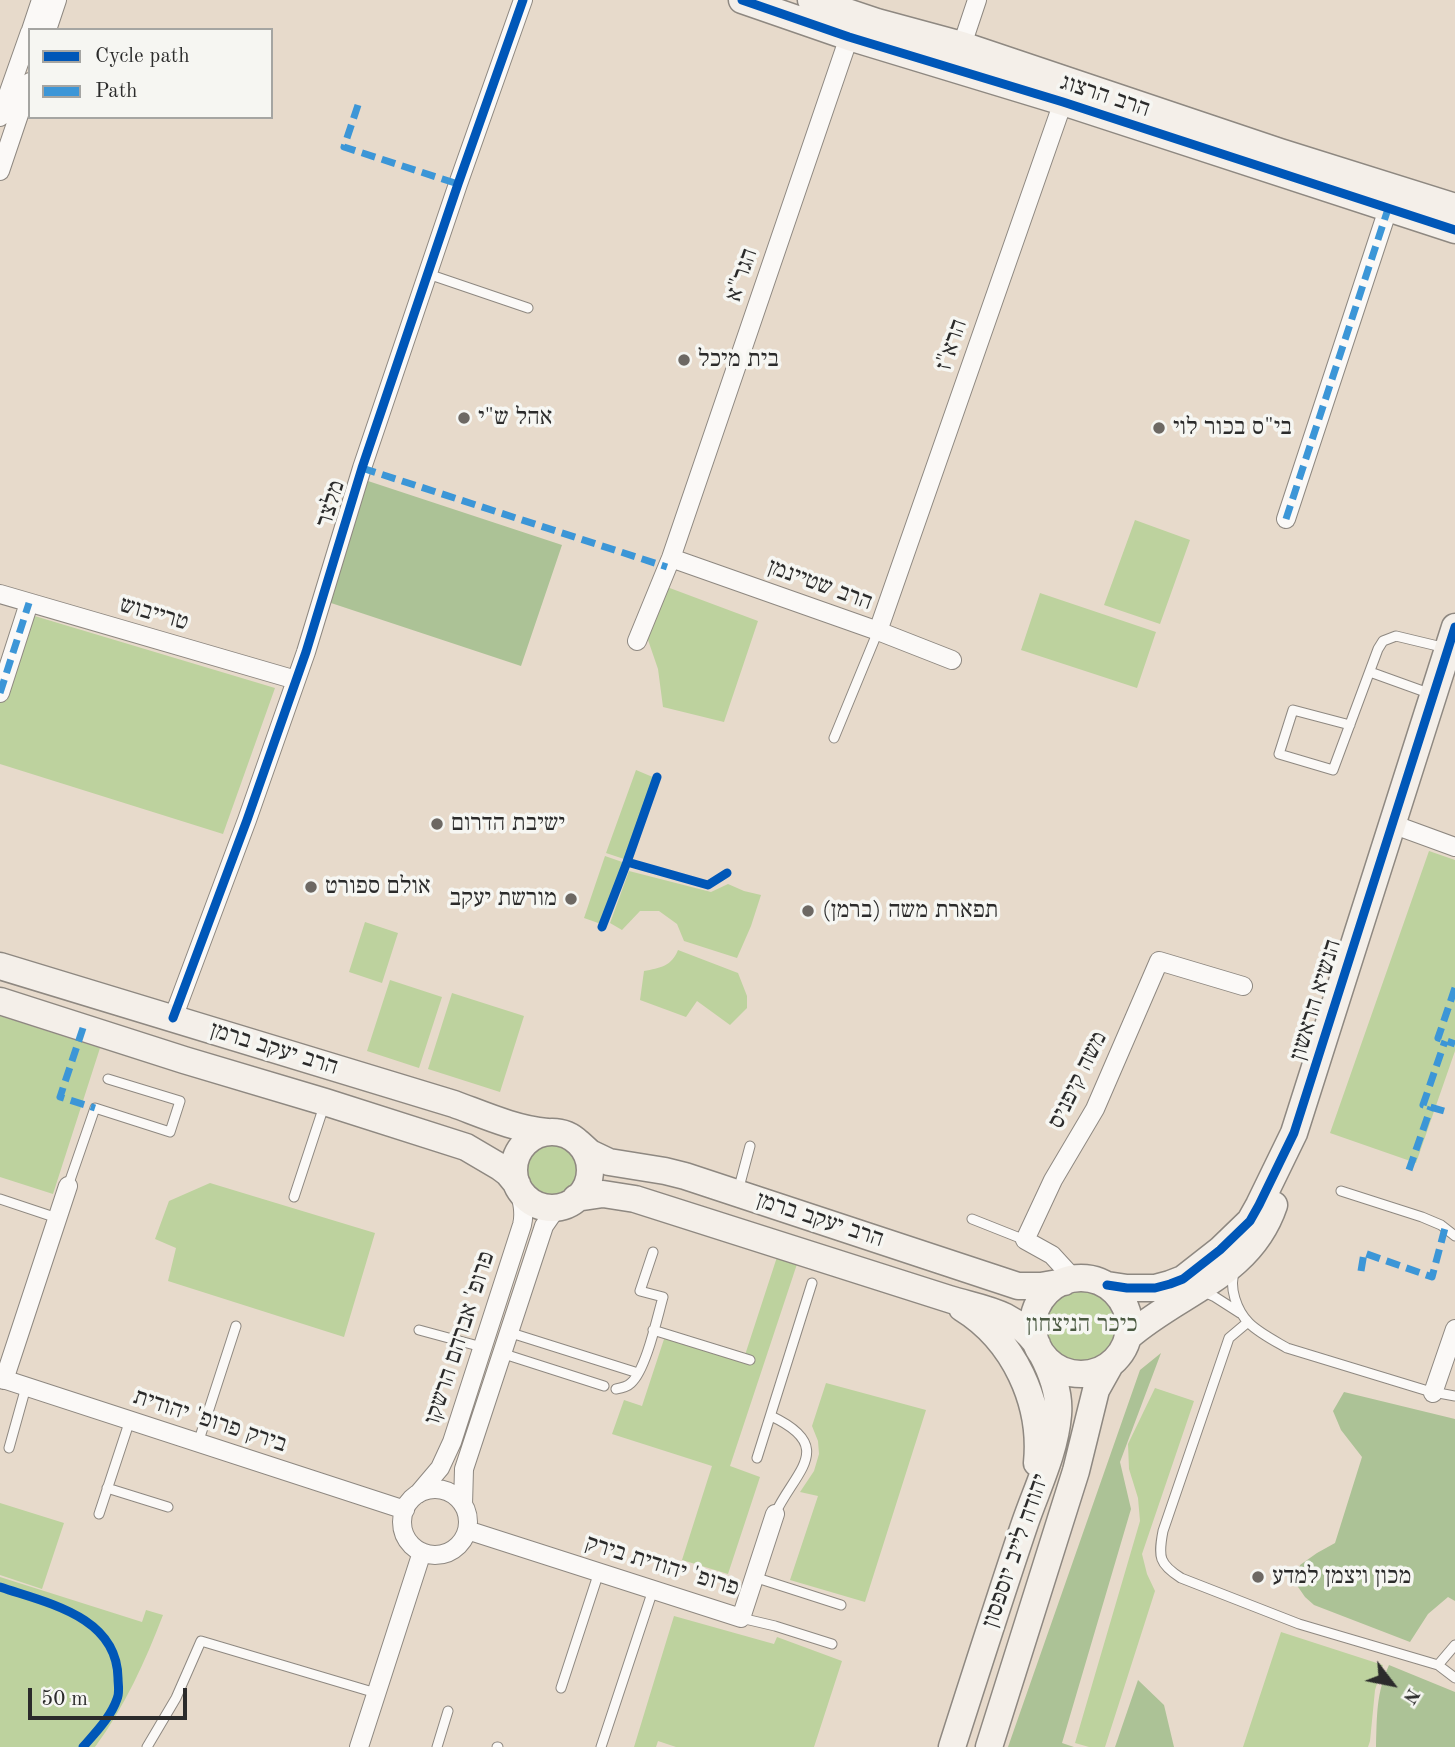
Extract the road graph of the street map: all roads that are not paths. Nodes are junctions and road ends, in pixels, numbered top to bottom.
1 (41, 0) edge
2 (57, 0) edge
3 (523, 0) edge
4 (742, 0) edge
5 (811, 0) edge
6 (977, 0) edge
7 (877, 22) junction
8 (31, 28) edge
9 (48, 28) edge
10 (28, 37) edge
11 (849, 37) junction
12 (962, 45) junction
13 (919, 58) junction
14 (1050, 76) junction
15 (28, 88) edge
16 (1063, 103) junction
17 (0, 117) edge
18 (0, 171) edge
19 (1455, 208) edge
20 (1388, 209) junction
21 (1455, 230) edge
22 (428, 274) junction
23 (528, 308) dead end
24 (1286, 519) dead end
25 (671, 558) junction
26 (0, 594) edge
27 (29, 603) junction
28 (877, 631) junction
29 (1452, 638) edge
30 (637, 641) dead end
31 (952, 660) dead end
32 (1370, 672) junction
33 (296, 680) junction
34 (0, 694) edge
35 (1433, 694) junction
36 (1350, 725) junction
37 (834, 738) dead end
38 (1392, 824) junction
39 (1455, 847) edge
40 (0, 966) edge
41 (1242, 986) dead end
42 (0, 1001) edge
43 (173, 1018) junction
44 (108, 1079) dead end
45 (325, 1102) junction
46 (547, 1132) junction
47 (579, 1143) junction
48 (750, 1146) dead end
49 (1288, 1147) junction
50 (68, 1186) joint
51 (518, 1186) junction
52 (1341, 1191) dead end
53 (738, 1194) junction
54 (294, 1197) dead end
55 (0, 1199) edge
56 (568, 1202) junction
57 (57, 1218) junction
58 (972, 1219) dead end
59 (1455, 1236) edge
60 (1025, 1240) junction
61 (653, 1252) dead end
62 (1242, 1256) junction
63 (1069, 1280) junction
64 (812, 1283) dead end
65 (1107, 1285) junction
66 (949, 1299) junction
67 (1173, 1304) junction
68 (1246, 1319) junction
69 (236, 1326) dead end
70 (1455, 1329) edge
71 (419, 1330) dead end
72 (653, 1330) junction
73 (508, 1332) junction
74 (1128, 1337) junction
75 (482, 1347) junction
76 (1039, 1349) junction
77 (501, 1353) junction
78 (750, 1360) dead end
79 (1110, 1365) junction
80 (638, 1373) junction
81 (2, 1379) edge
82 (604, 1386) dead end
83 (26, 1387) junction
84 (616, 1389) dead end
85 (1433, 1392) junction
86 (1455, 1396) edge
87 (771, 1416) junction
88 (130, 1420) junction
89 (198, 1443) junction
90 (9, 1448) dead end
91 (757, 1458) dead end
92 (107, 1488) junction
93 (418, 1494) junction
94 (1034, 1495) junction
95 (463, 1505) junction
96 (168, 1507) dead end
97 (405, 1510) junction
98 (99, 1514) dead end
99 (775, 1514) joint
100 (467, 1530) junction
101 (422, 1552) junction
102 (599, 1572) junction
103 (754, 1577) junction
104 (653, 1590) junction
105 (841, 1605) dead end
106 (741, 1618) junction
107 (832, 1644) dead end
108 (1455, 1645) edge
109 (1438, 1665) junction
110 (1455, 1678) edge
111 (561, 1688) dead end
112 (377, 1693) junction
113 (448, 1711) dead end
114 (149, 1746) edge
115 (359, 1747) edge
116 (437, 1747) edge
117 (601, 1747) edge
118 (952, 1747) edge
119 (989, 1747) edge

1 - 8 street
2 - 9 street
3 - 22 street, מלצר
4 - 11 street, הרב הרצוג
5 - 7 street, הרב הרצוג
6 - 12 street
7 - 11 street
7 - 12 street, הרב הרצוג
10 - 17 street
11 - 13 street, הרב הרצוג
11 - 25 street, הגר"א
12 - 13 street
12 - 14 street, הרב הרצוג
13 - 16 street, הרב הרצוג
14 - 16 street
14 - 19 street, הרב הרצוג
15 - 18 street
16 - 20 street, הרב הרצוג
16 - 28 street, הרא"ז
20 - 21 street, הרב הרצוג
20 - 24 street
22 - 23 lane
22 - 33 street, מלצר
25 - 28 street, הרב שטיינמן
25 - 30 street, הגר"א
26 - 27 street, טרייבוש
27 - 33 street, טרייבוש
27 - 34 street
28 - 31 street, הרב שטיינמן
28 - 37 lane
29 - 32 lane
29 - 35 street, הנשיא הראשון
32 - 35 lane
32 - 36 lane
33 - 43 street, מלצר
35 - 38 street, הנשיא הראשון
36 - 36 lane
38 - 39 street
38 - 49 street, הנשיא הראשון
40 - 43 street, הרב יעקב ברמן
41 - 60 street, משה קיפניס
42 - 45 street, הרב יעקב ברמן
43 - 46 street, הרב יעקב ברמן
44 - 50 lane
45 - 51 street, הרב יעקב ברמן
45 - 54 lane
46 - 47 street
46 - 51 street
47 - 53 street, הרב יעקב ברמן
47 - 56 street
48 - 53 lane
49 - 62 street, הנשיא הראשון
49 - 65 street, הנשיא הראשון
50 - 57 street
51 - 56 street
51 - 75 street, פרופ' אברהם הרשקו
52 - 59 lane
53 - 63 street, הרב יעקב ברמן
55 - 57 lane
56 - 66 street, הרב יעקב ברמן
56 - 73 street, פרופ' אברהם הרשקו
57 - 81 street
58 - 60 lane
60 - 63 street
61 - 72 lane
62 - 67 street, הנשיא הראשון
62 - 68 lane
63 - 65 street
63 - 76 street
64 - 87 lane
65 - 74 street
66 - 76 street, הרב יעקב ברמן
66 - 94 street
67 - 68 lane
67 - 74 street, הנשיא הראשון
68 - 85 lane
68 - 109 lane
69 - 89 lane
70 - 85 street
71 - 75 lane
72 - 78 lane
72 - 80 lane
73 - 77 street, פרופ' אברהם הרשקו
73 - 80 lane
74 - 79 street
75 - 93 street, פרופ' אברהם הרשקו
76 - 79 street
76 - 94 street, יהודה לייב יוספסון
77 - 82 lane
77 - 95 street, פרופ' אברהם הרשקו
79 - 119 street, יהודה לייב יוספסון
80 - 84 lane
81 - 83 street, בירק פרופ' יהודית
83 - 88 street, בירק פרופ' יהודית
83 - 90 lane
85 - 86 lane
87 - 91 lane
87 - 99 lane
88 - 89 street, בירק פרופ' יהודית
88 - 92 lane
89 - 97 street, בירק פרופ' יהודית
92 - 96 lane
92 - 98 lane
93 - 95 street
93 - 97 street
94 - 118 street, יהודה לייב יוספסון
95 - 100 street
97 - 101 street
99 - 103 street, פרופ' יהודית בירק
100 - 101 street
100 - 102 street, פרופ' יהודית בירק
101 - 112 street
102 - 104 street, פרופ' יהודית בירק
102 - 111 lane
103 - 105 lane
103 - 106 street, פרופ' יהודית בירק
104 - 106 street, פרופ' יהודית בירק
104 - 117 lane
106 - 107 lane
108 - 109 lane
109 - 110 lane
112 - 114 lane
112 - 115 street
113 - 116 lane

